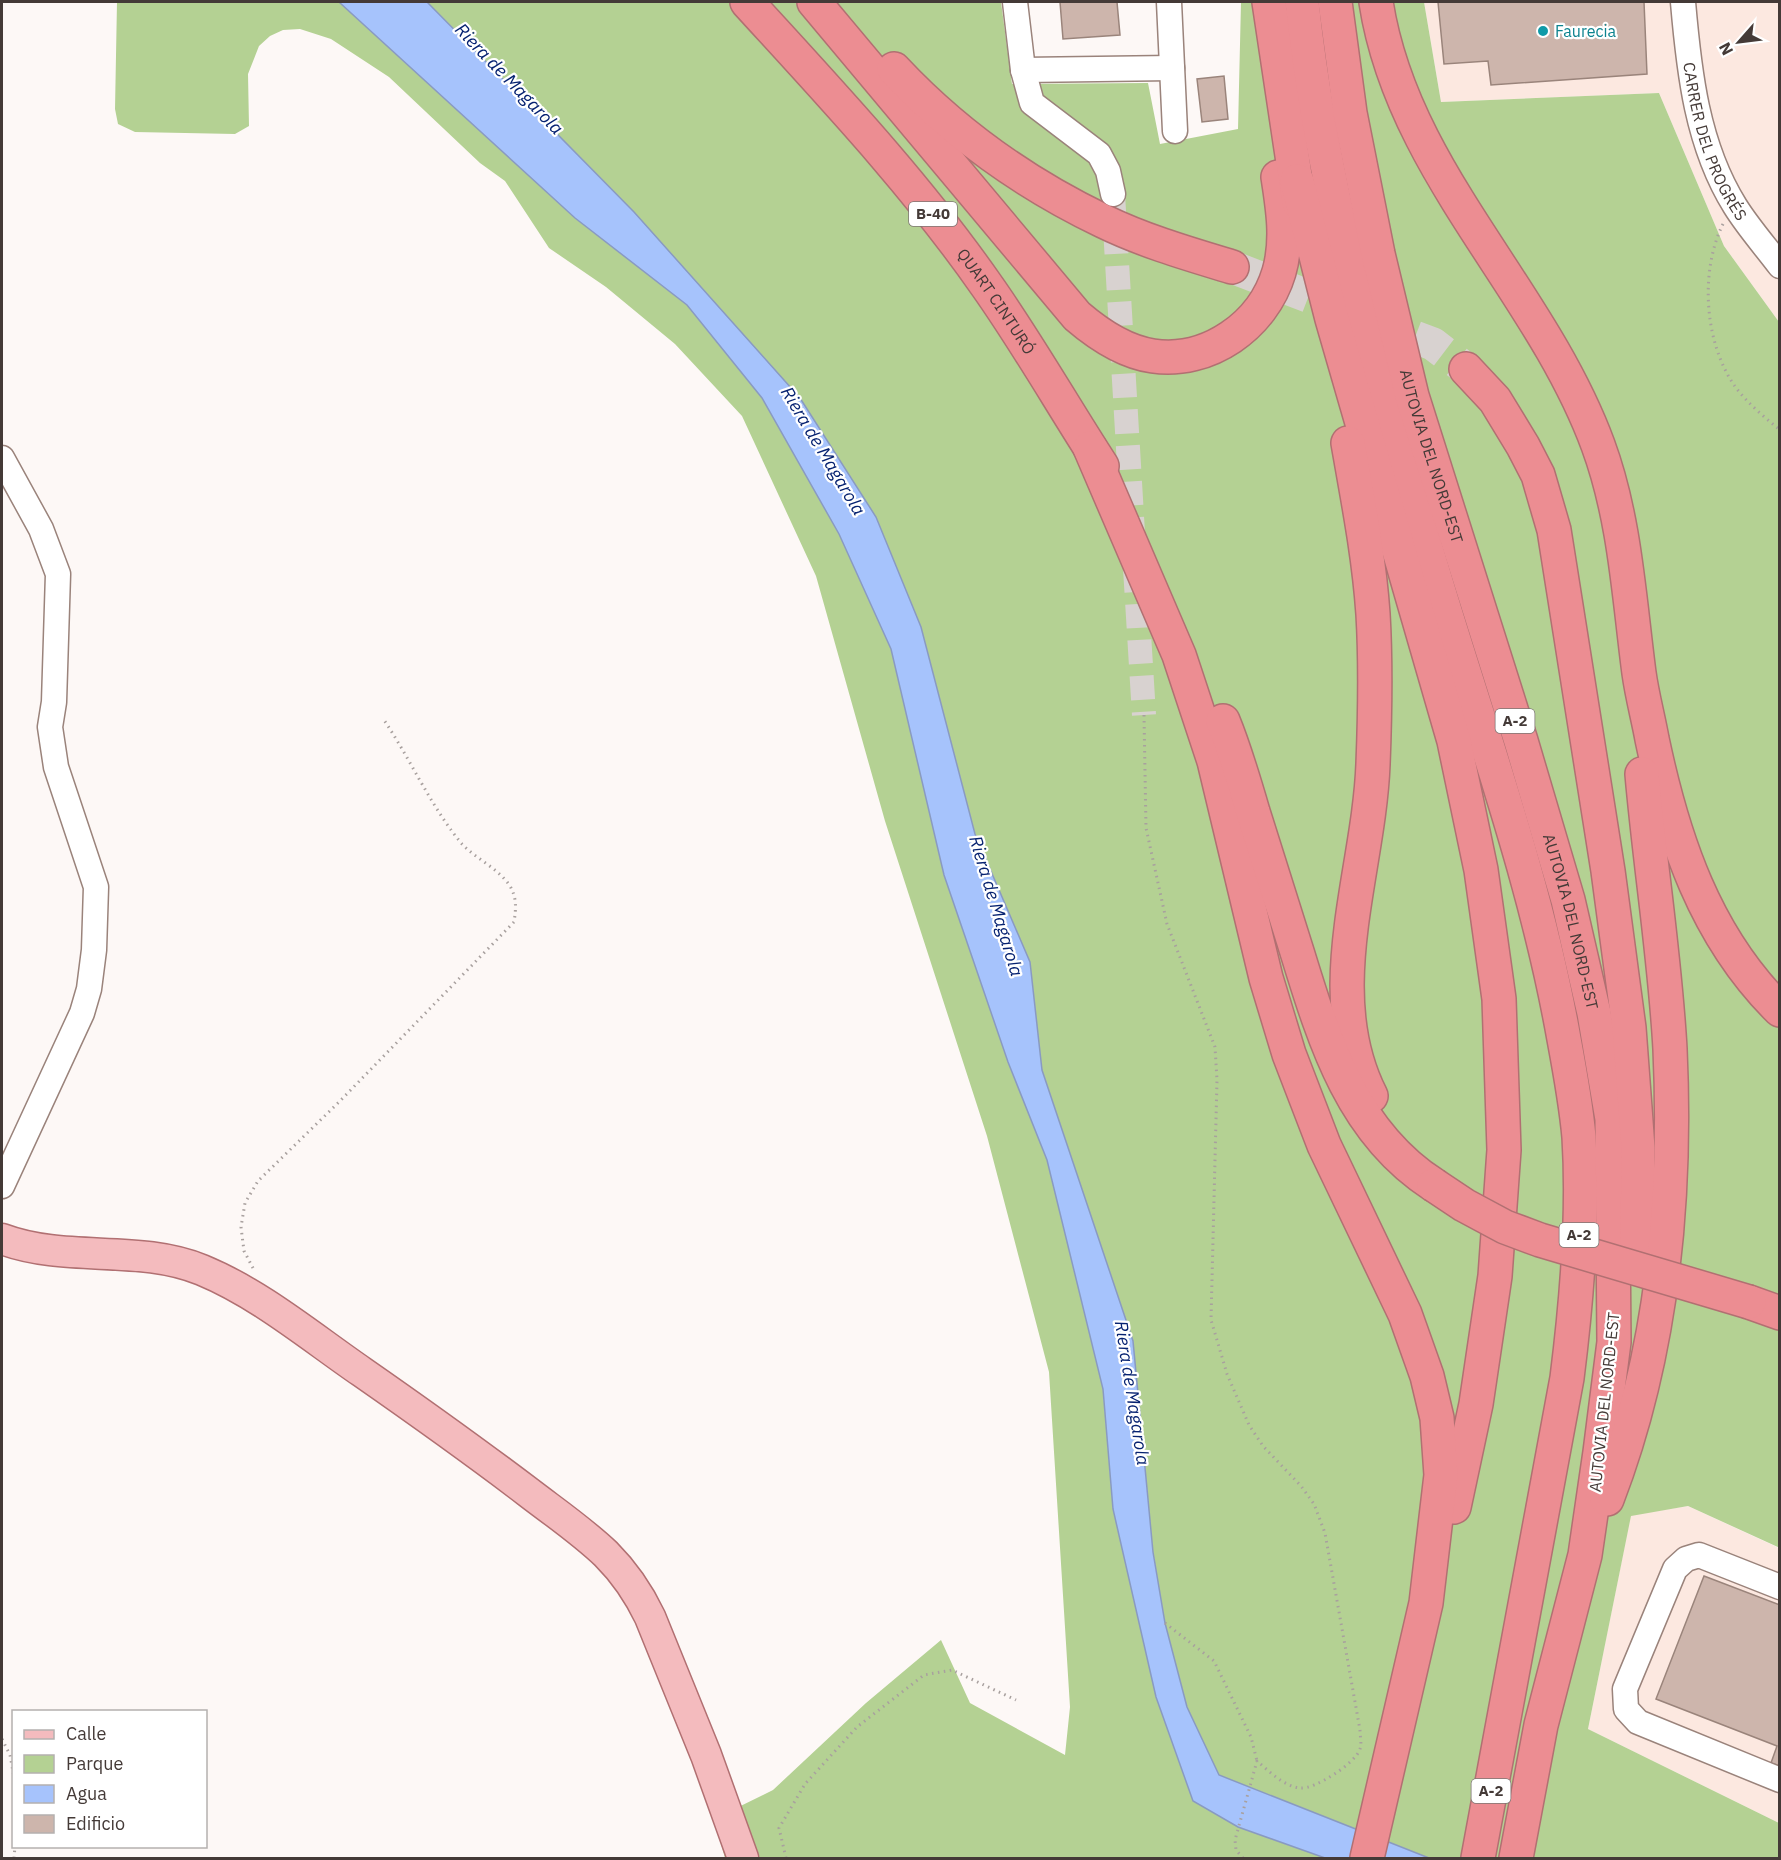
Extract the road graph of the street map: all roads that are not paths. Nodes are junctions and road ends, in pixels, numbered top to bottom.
1 (747, 2) edge
2 (814, 2) edge
3 (833, 2) edge
4 (1015, 2) edge
5 (1169, 2) edge
6 (1302, 2) edge
7 (1335, 2) edge
8 (1376, 2) edge
9 (1683, 2) edge
10 (1271, 11) edge
11 (1172, 68) junction
12 (1023, 70) junction
13 (1175, 131) dead end
14 (1297, 181) junction
15 (1113, 194) tunnel mouth
16 (1779, 266) edge
17 (1232, 267) tunnel mouth
18 (1466, 369) tunnel mouth
19 (1090, 448) junction
20 (2, 458) edge
21 (1640, 676) junction
22 (1779, 1010) edge
23 (3, 1179) edge
24 (1434, 1185) junction
25 (2, 1239) edge
26 (1779, 1313) edge
27 (1600, 1452) junction
28 (1585, 1555) junction
29 (1779, 1587) edge
30 (1426, 1603) junction
31 (1779, 1780) edge
32 (743, 1858) edge
33 (1366, 1858) edge
34 (1478, 1858) edge
35 (1516, 1858) edge

1 - 19 highway, QUART CINTURÓ / B-40
2 - 10 highway
3 - 17 highway
4 - 12 street
5 - 11 street
6 - 34 highway, AUTOVIA DEL NORD-EST / A-2
7 - 27 highway, AUTOVIA DEL NORD-EST / A-2
8 - 21 highway
9 - 16 street, CARRER DEL PROGRÉS
10 - 14 highway
11 - 12 street
11 - 13 street
12 - 15 street
14 - 24 highway
14 - 30 highway
18 - 27 highway
19 - 24 highway
19 - 30 highway
20 - 23 street
21 - 22 highway
21 - 28 highway
24 - 26 highway, bridge
25 - 32 main road
27 - 28 highway, AUTOVIA DEL NORD-EST / A-2
28 - 35 highway, AUTOVIA DEL NORD-EST / A-2
29 - 31 street
30 - 33 highway

